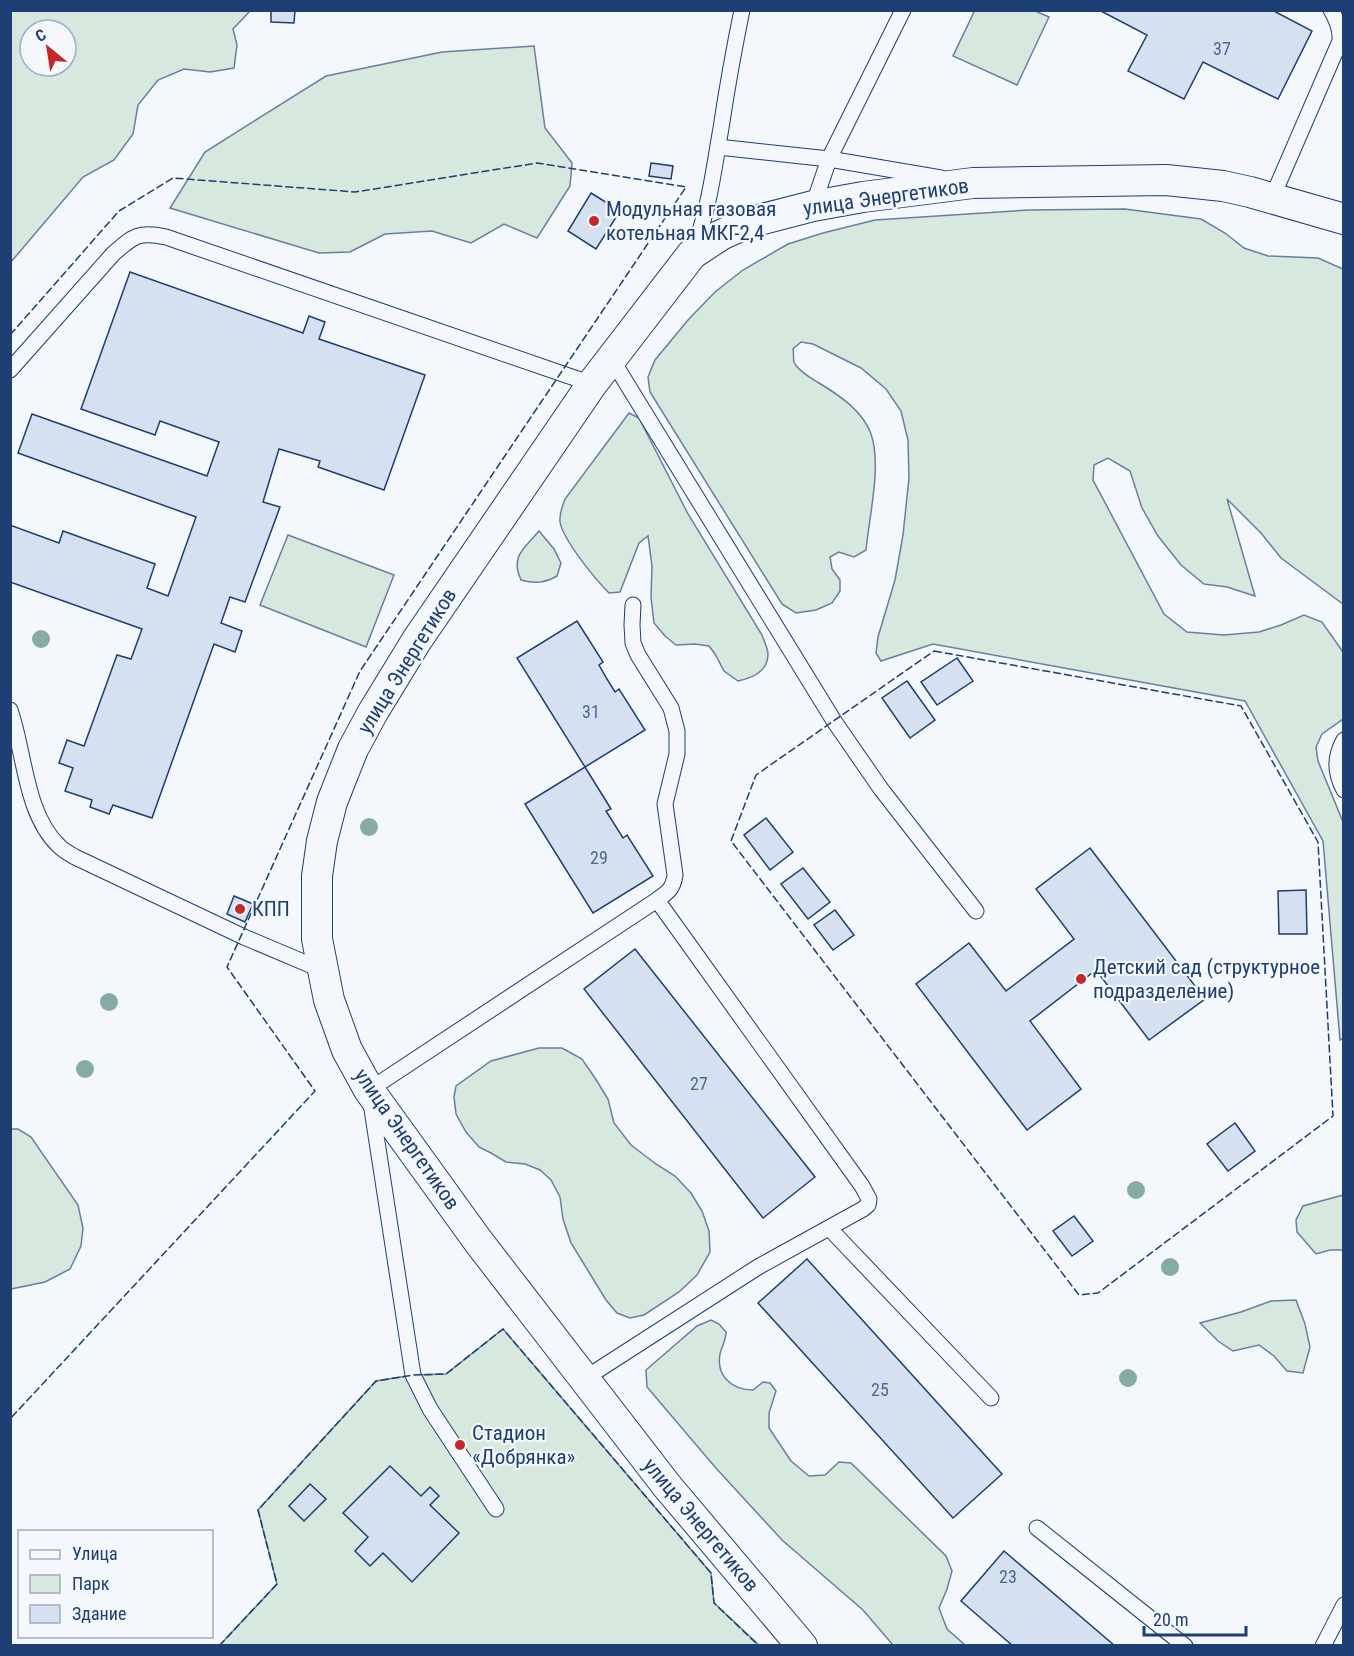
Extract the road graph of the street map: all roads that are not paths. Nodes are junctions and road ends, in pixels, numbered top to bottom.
1 (742, 10) edge
2 (903, 10) edge
3 (1331, 10) edge
4 (718, 147) junction
5 (829, 159) junction
6 (973, 183) junction
7 (1272, 198) junction
8 (813, 206) junction
9 (1344, 219) edge
10 (692, 254) junction
11 (611, 358) junction
12 (10, 370) edge
13 (592, 384) junction
14 (633, 605) dead end
15 (10, 710) edge
16 (1344, 740) edge
17 (1344, 790) edge
18 (657, 900) junction
19 (976, 911) dead end
20 (322, 970) junction
21 (369, 1090) junction
22 (829, 1228) junction
23 (584, 1379) junction
24 (991, 1398) dead end
25 (496, 1509) dead end
26 (1037, 1528) dead end
27 (1344, 1605) edge
28 (802, 1646) edge
29 (1185, 1646) edge
30 (1323, 1646) edge

1 - 4 lane
2 - 5 lane
3 - 7 lane
4 - 5 lane
4 - 10 lane
5 - 6 lane
5 - 8 lane
6 - 7 street, улица Энергетиков
6 - 8 street, улица Энергетиков
7 - 9 street, улица Энергетиков
8 - 10 street, улица Энергетиков
10 - 11 street, улица Энергетиков
11 - 13 street, улица Энергетиков
11 - 19 lane
12 - 13 lane
13 - 20 street, улица Энергетиков
14 - 18 lane
15 - 20 lane
16 - 17 lane
18 - 21 lane
18 - 22 lane
20 - 21 street, улица Энергетиков
21 - 23 street, улица Энергетиков
21 - 25 lane
22 - 23 lane
22 - 24 lane
23 - 28 street, улица Энергетиков
26 - 29 lane
27 - 30 lane

